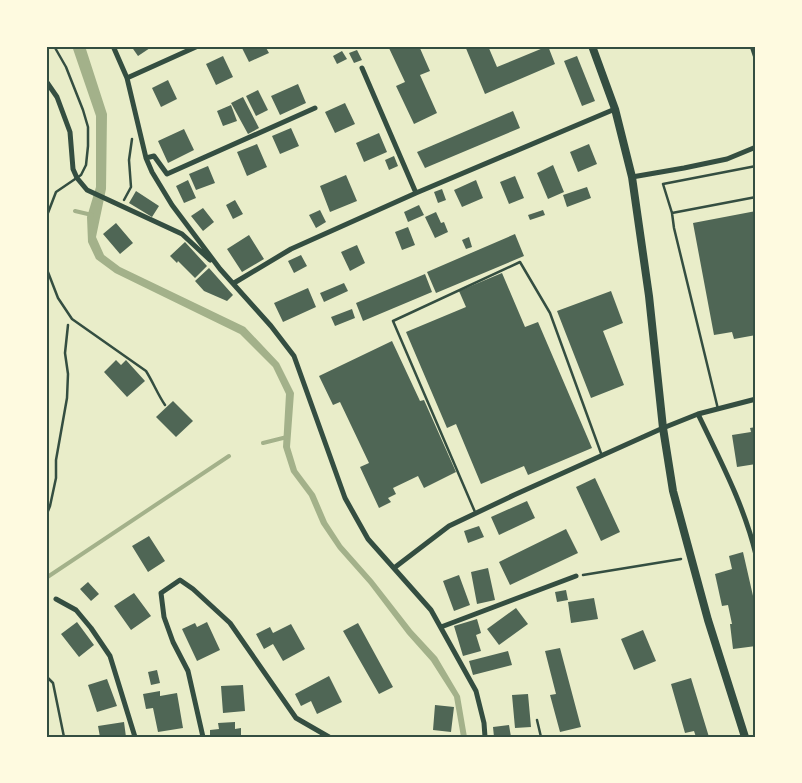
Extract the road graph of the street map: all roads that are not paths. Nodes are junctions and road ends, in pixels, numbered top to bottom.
1 (54, 46) edge
2 (113, 46) edge
3 (198, 46) edge
4 (592, 46) edge
5 (752, 46) edge
6 (756, 58) edge
7 (362, 68) dead end
8 (127, 78) junction
9 (46, 82) edge
10 (315, 108) dead end
11 (615, 109) junction
12 (756, 148) edge
13 (146, 158) junction
14 (756, 166) edge
15 (632, 177) junction
16 (77, 178) junction
17 (416, 193) junction
18 (756, 196) edge
19 (672, 214) junction
20 (46, 218) edge
21 (46, 267) edge
22 (220, 268) junction
23 (234, 284) junction
24 (756, 399) edge
25 (165, 406) dead end
26 (718, 409) junction
27 (698, 414) junction
28 (663, 428) junction
29 (602, 456) junction
30 (476, 514) junction
31 (756, 555) edge
32 (394, 568) junction
33 (576, 576) road end
34 (56, 599) dead end
35 (441, 627) junction
36 (538, 720) dead end
37 (135, 737) edge
38 (204, 737) edge
39 (329, 737) edge
40 (485, 737) edge
41 (541, 737) edge
42 (745, 737) edge

1 - 16 lane
2 - 8 street
3 - 8 street
4 - 11 main road
5 - 6 street
7 - 17 street
8 - 13 street
9 - 16 street
10 - 13 street
11 - 15 main road
11 - 17 street
12 - 15 street
13 - 22 street
14 - 19 lane
15 - 28 main road
16 - 20 lane
16 - 22 street
17 - 23 street
18 - 19 lane
19 - 26 lane
21 - 25 lane
22 - 23 street
23 - 32 street
24 - 26 street
26 - 27 street
27 - 28 street
27 - 31 street
28 - 29 street
28 - 42 main road
29 - 30 street
29 - 30 lane
30 - 32 street
32 - 35 street
33 - 35 street
34 - 37 street
35 - 40 street
36 - 41 lane
38 - 39 street

